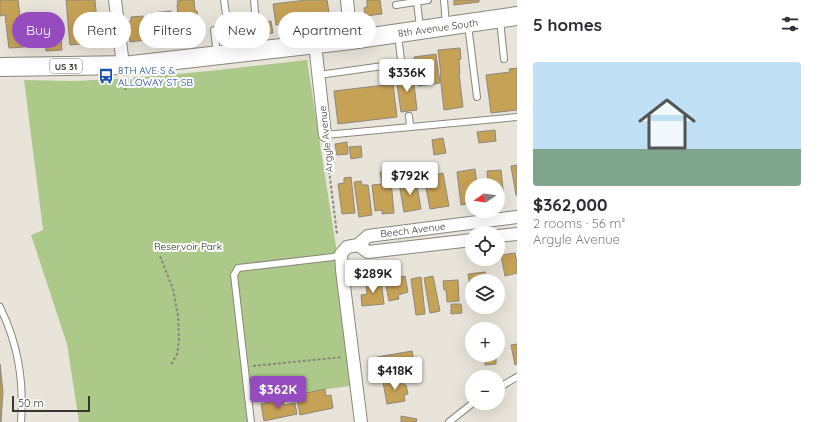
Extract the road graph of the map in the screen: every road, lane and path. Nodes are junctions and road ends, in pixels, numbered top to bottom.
1 (116, 0) edge
2 (224, 0) edge
3 (254, 0) edge
4 (347, 0) edge
5 (428, 0) edge
6 (444, 0) edge
7 (416, 2) junction
8 (396, 5) dead end
9 (348, 12) edge
10 (508, 18) edge
11 (467, 23) junction
12 (446, 26) junction
13 (420, 30) junction
14 (398, 33) junction
15 (376, 36) edge
16 (282, 48) edge
17 (316, 48) edge
18 (258, 51) junction
19 (218, 56) junction
20 (504, 59) dead end
21 (123, 66) junction
22 (383, 66) dead end
23 (0, 67) edge
24 (402, 68) dead end
25 (319, 74) junction
26 (125, 87) dead end
27 (126, 92) dead end
28 (477, 97) dead end
29 (408, 116) dead end
30 (517, 117) edge
31 (410, 127) junction
32 (325, 135) junction
33 (517, 218) edge
34 (337, 234) dead end
35 (517, 234) edge
36 (505, 235) edge
37 (465, 241) edge
38 (358, 245) junction
39 (341, 254) junction
40 (160, 256) dead end
41 (0, 307) edge
42 (353, 356) junction
43 (171, 365) dead end
44 (244, 367) junction
45 (517, 377) edge
46 (505, 384) edge
47 (465, 409) edge
48 (21, 422) edge
49 (251, 422) edge
50 (361, 422) edge
51 (449, 422) edge

1 - 21 street
2 - 19 lane
3 - 18 lane
4 - 9 street
5 - 7 lane
6 - 12 lane
7 - 8 lane
7 - 13 lane
10 - 11 main road, 8th Avenue South / US 31
10 - 20 lane
11 - 12 main road, 8th Avenue South / US 31
11 - 28 lane
12 - 13 main road, 8th Avenue South / US 31
13 - 14 main road, 8th Avenue South / US 31
14 - 15 main road, 8th Avenue South / US 31
14 - 24 lane
16 - 18 main road, 8th Avenue South / US 31
17 - 25 street, Argyle Avenue
18 - 19 main road, 8th Avenue South / US 31
19 - 21 main road, 8th Avenue South / US 31
21 - 23 main road, 8th Avenue South / US 31
22 - 25 lane
25 - 32 street, Argyle Avenue
26 - 27 path
29 - 31 lane
30 - 31 lane
31 - 32 lane
32 - 34 path, Argyle Avenue
33 - 38 street, Beech Avenue
35 - 36 street
37 - 38 street, Beech Avenue
38 - 39 street
39 - 42 street
39 - 44 lane
40 - 43 path
41 - 48 lane
42 - 44 path
42 - 50 street
44 - 49 lane
45 - 46 lane
47 - 51 lane

